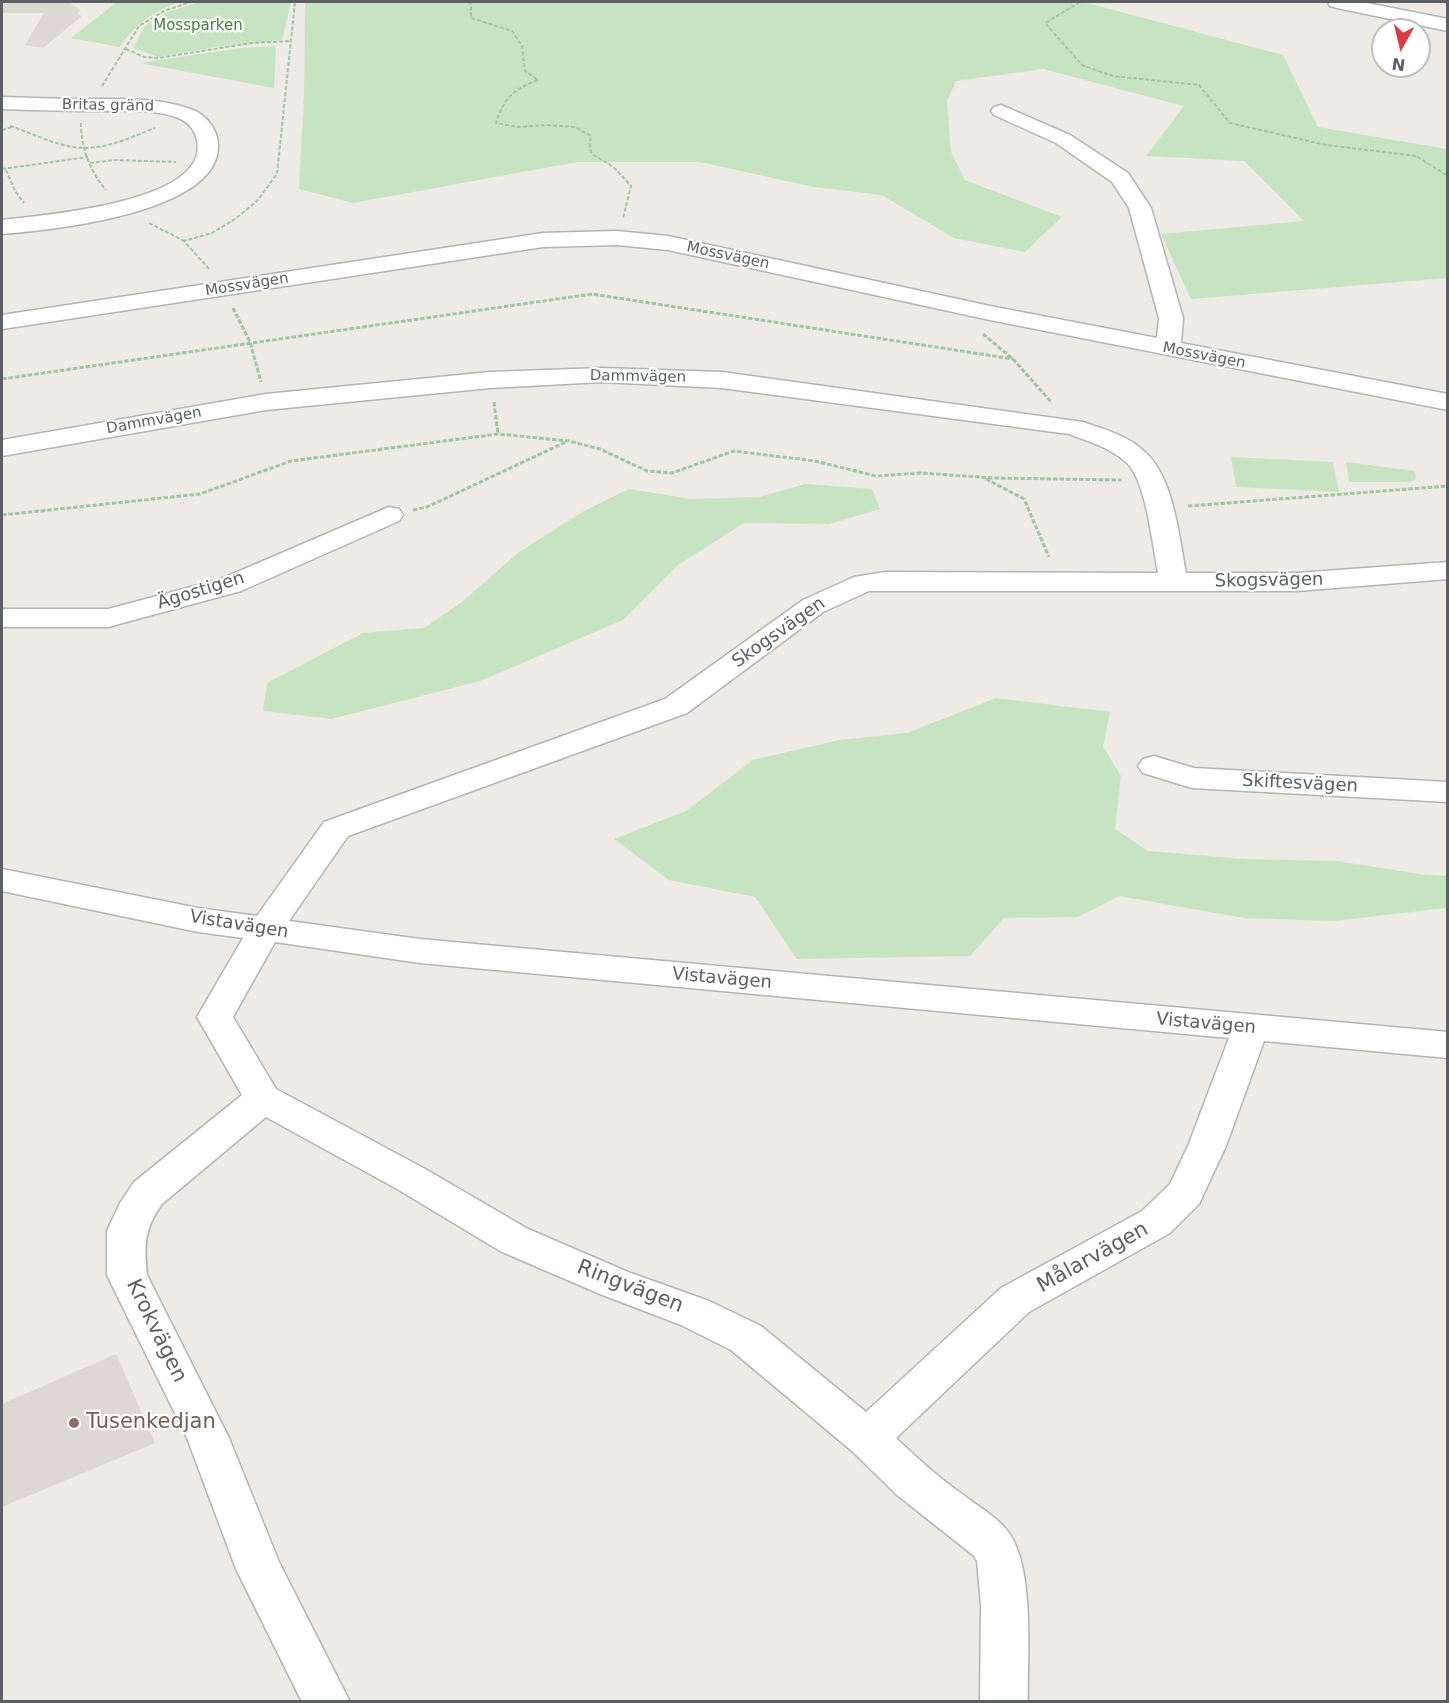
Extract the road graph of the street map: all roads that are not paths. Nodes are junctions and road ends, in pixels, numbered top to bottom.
1 (1337, 2) edge
2 (1448, 25) edge
3 (1001, 111) dead end
4 (3, 114) edge
5 (2, 227) edge
6 (2, 322) edge
7 (1168, 349) junction
8 (1448, 402) edge
9 (2, 448) edge
10 (389, 515) road end
11 (1448, 570) edge
12 (1174, 582) junction
13 (2, 618) edge
14 (1154, 766) dead end
15 (1448, 792) edge
16 (2, 880) edge
17 (265, 930) junction
18 (1250, 1029) junction
19 (1448, 1045) edge
20 (263, 1099) junction
21 (867, 1438) junction
22 (327, 1701) edge
23 (1004, 1701) edge

1 - 2 street
3 - 7 street
4 - 5 street, Britas gränd
6 - 7 street, Mossvägen
7 - 8 street, Mossvägen
9 - 12 street, Dammvägen
10 - 13 street, Ägostigen
11 - 12 street, Skogsvägen
12 - 17 street, Skogsvägen
14 - 15 street, Skiftesvägen
16 - 17 street, Vistavägen
17 - 18 street, Vistavägen
17 - 20 street
18 - 19 street, Vistavägen
18 - 21 street, Målarvägen
20 - 21 street, Ringvägen
20 - 22 street, Krokvägen
21 - 23 street, Ringvägen

